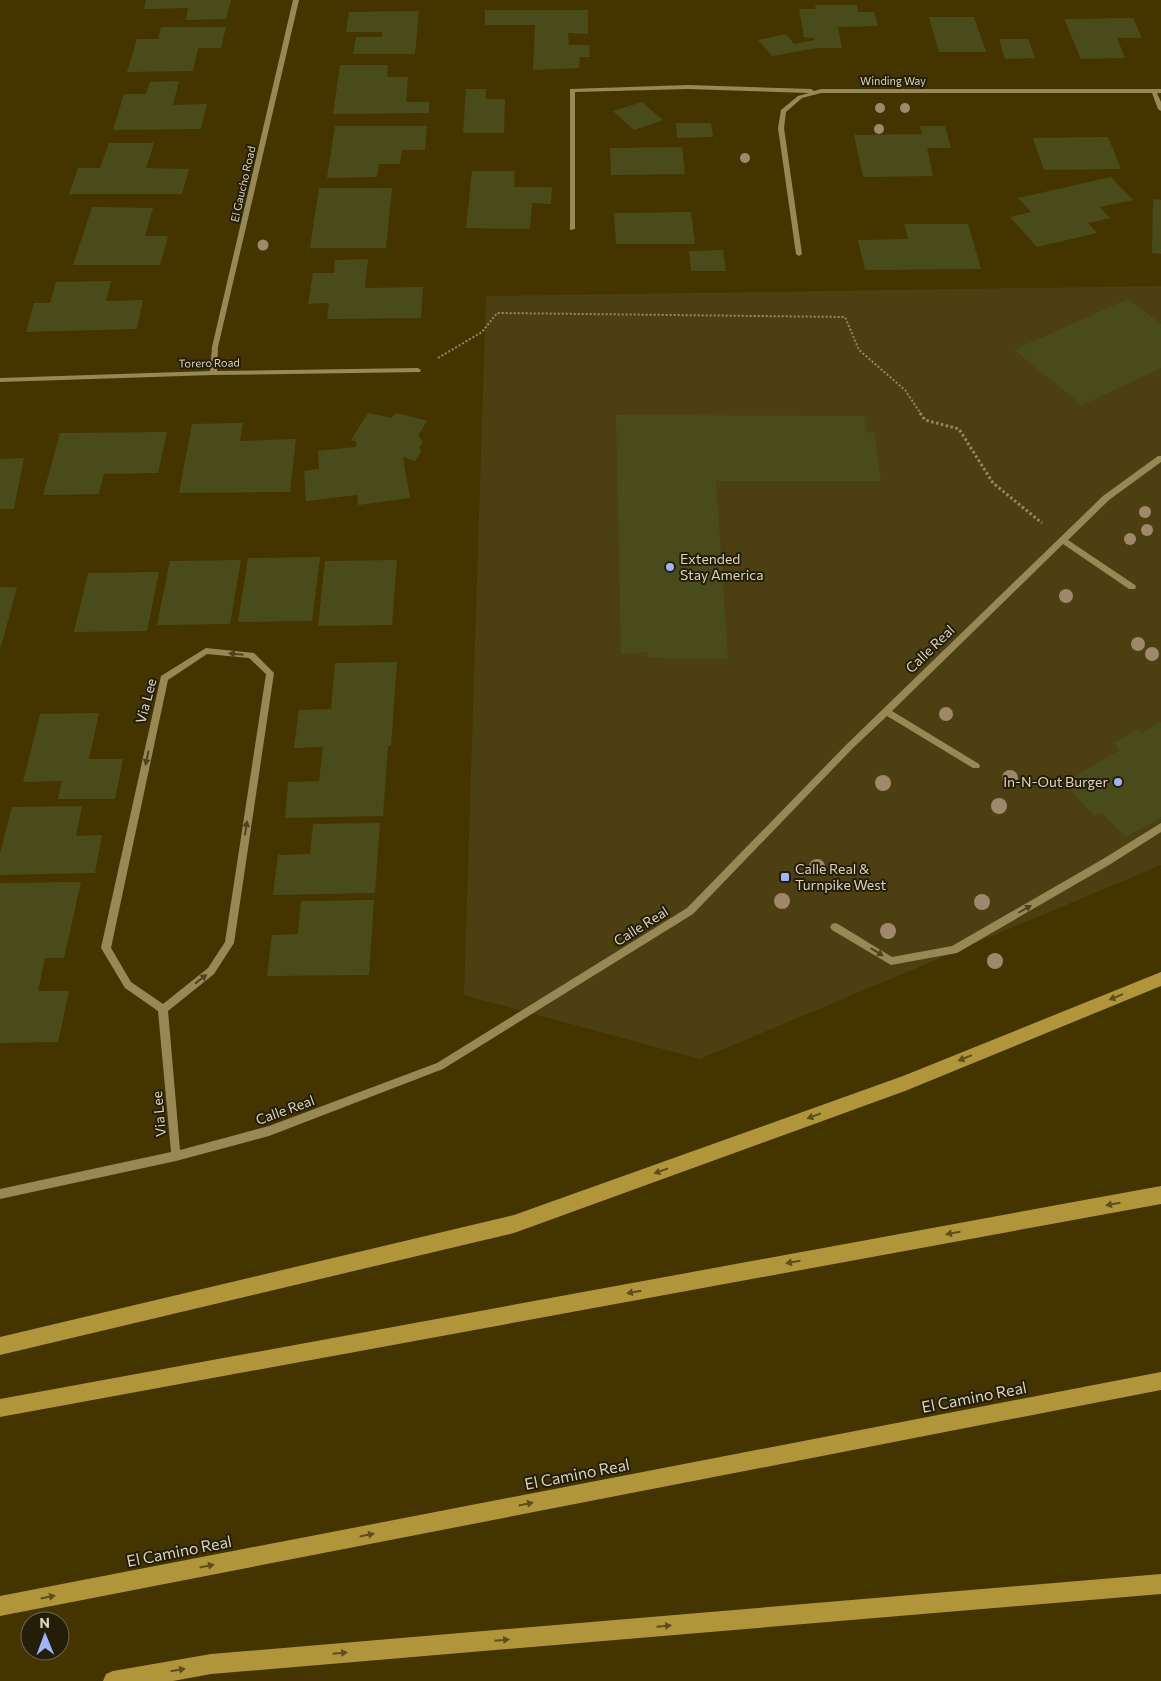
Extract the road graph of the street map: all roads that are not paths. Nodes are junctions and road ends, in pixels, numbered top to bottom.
1 (296, 0) edge
2 (821, 91) junction
3 (1154, 91) junction
4 (1161, 91) edge
5 (1161, 109) edge
6 (572, 229) dead end
7 (799, 254) dead end
8 (418, 370) road end
9 (213, 372) junction
10 (0, 380) edge
11 (1161, 458) edge
12 (1063, 540) junction
13 (1132, 587) dead end
14 (886, 711) junction
15 (976, 766) dead end
16 (1161, 827) edge
17 (835, 927) dead end
18 (1161, 979) edge
19 (163, 1009) junction
20 (176, 1156) junction
21 (0, 1194) edge
22 (1161, 1195) edge
23 (0, 1346) edge
24 (1161, 1381) edge
25 (0, 1408) edge
26 (1161, 1584) edge
27 (0, 1606) edge
28 (113, 1681) edge

1 - 9 street, El Gaucho Road
2 - 3 street, Winding Way
2 - 6 street
2 - 7 street, Winding Way
3 - 4 street, Winding Way
3 - 5 street
8 - 9 street, Torero Road
9 - 10 street, Torero Road
11 - 12 street, Calle Real
12 - 13 street
12 - 14 street, Calle Real
14 - 15 street
14 - 20 street, Calle Real
17 -> 16 street
18 -> 23 highway
19 -> 19 street, Via Lee
19 - 20 street, Via Lee
20 - 21 street, Calle Real
22 -> 25 highway
27 -> 24 highway, El Camino Real
28 -> 26 highway

